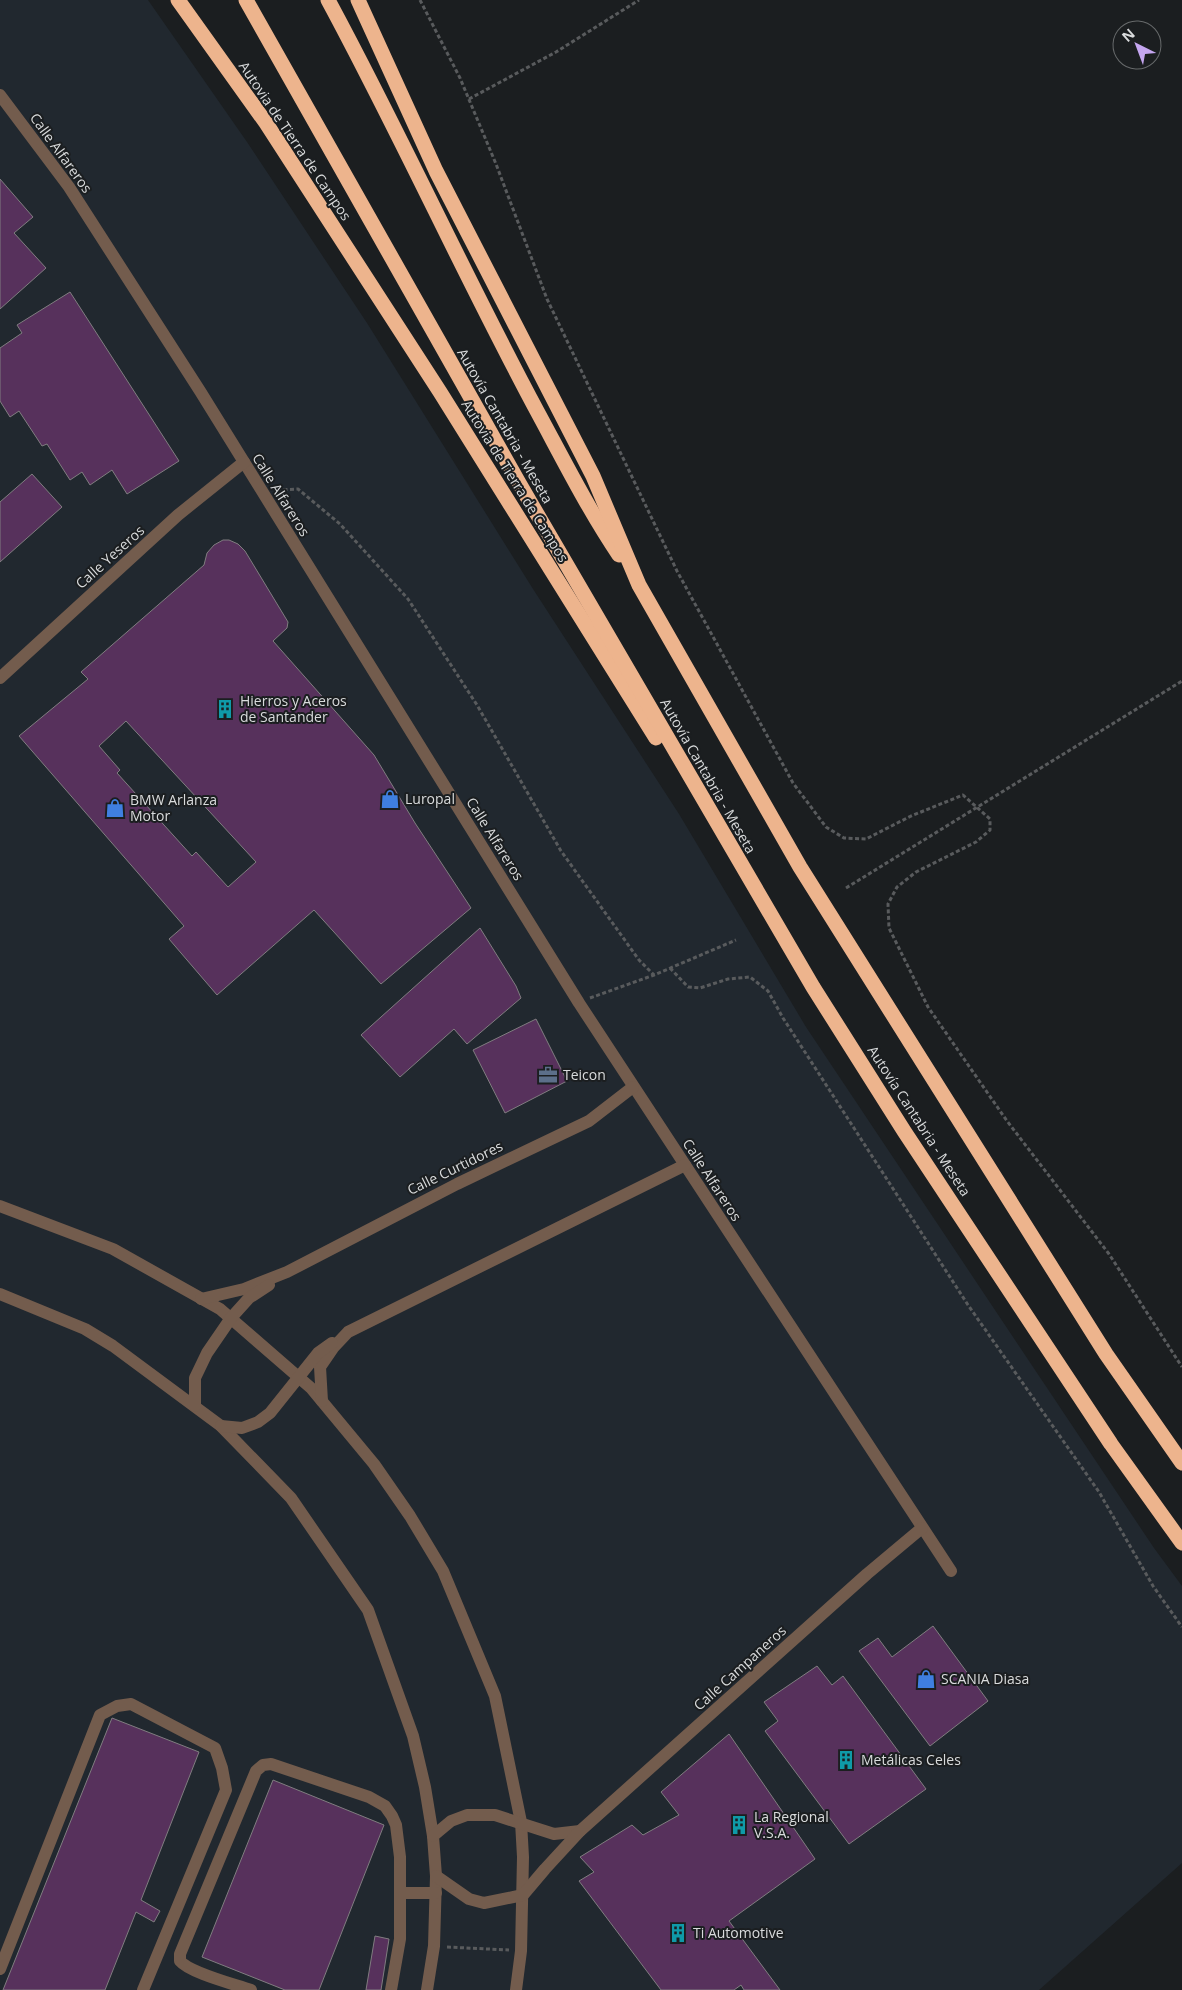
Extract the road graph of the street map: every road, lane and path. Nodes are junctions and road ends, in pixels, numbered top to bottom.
1 (178, 0) edge
2 (246, 0) edge
3 (328, 0) edge
4 (358, 0) edge
5 (420, 0) edge
6 (638, 0) edge
7 (0, 95) edge
8 (468, 99) junction
9 (244, 462) junction
10 (262, 492) junction
11 (639, 585) junction
12 (0, 678) edge
13 (1182, 682) edge
14 (977, 807) junction
15 (846, 888) dead end
16 (736, 940) dead end
17 (670, 968) junction
18 (654, 974) junction
19 (813, 987) junction
20 (579, 1003) junction
21 (633, 1087) junction
22 (685, 1165) junction
23 (0, 1206) edge
24 (287, 1272) junction
25 (0, 1294) edge
26 (201, 1299) junction
27 (231, 1318) junction
28 (348, 1332) junction
29 (1182, 1367) edge
30 (298, 1376) junction
31 (322, 1401) junction
32 (195, 1406) junction
33 (221, 1426) junction
34 (1182, 1463) edge
35 (922, 1528) junction
36 (1182, 1544) edge
37 (951, 1571) dead end
38 (1182, 1627) edge
39 (521, 1822) junction
40 (580, 1831) junction
41 (433, 1836) junction
42 (436, 1876) junction
43 (400, 1893) junction
44 (436, 1893) junction
45 (523, 1896) junction
46 (434, 1946) junction
47 (521, 1951) junction
48 (0, 1969) edge
49 (143, 1990) edge
50 (251, 1990) edge
51 (391, 1990) edge
52 (427, 1990) edge
53 (516, 1990) edge

1 - 19 highway, Autovia de Tierra de Campos
2 - 19 highway, Autovía Cantabria - Meseta
3 - 11 highway
4 - 11 highway
5 - 8 path
6 - 8 path
7 - 9 street, Calle Alfareros
8 - 14 path
9 - 10 street, Calle Alfareros
9 - 12 street, Calle Yeseros
10 - 18 path
10 - 20 street, Calle Alfareros
11 - 34 highway
13 - 14 path
14 - 15 path
14 - 29 path
16 - 17 path
17 - 18 path
17 - 38 path
18 - 20 path
19 - 36 highway, Autovía Cantabria - Meseta
20 - 21 street, Calle Alfareros
21 - 22 street, Calle Alfareros
21 - 24 street, Calle Curtidores
22 - 28 street
22 - 35 street, Calle Alfareros
23 - 26 street
24 - 26 street, Calle Curtidores
24 - 27 street, Calle Curtidores
25 - 32 street
26 - 27 street
27 - 30 street
27 - 32 street, Calle Curtidores
28 - 30 street
28 - 31 street
30 - 31 street
30 - 33 street
31 - 39 street
32 - 33 street
33 - 41 street
35 - 37 street, Calle Alfareros
35 - 40 street, Calle Campaneros
39 - 40 street
39 - 41 street
39 - 45 street
40 - 45 street, Calle Campaneros
41 - 42 street
42 - 44 street
42 - 45 street
43 - 44 street
43 - 50 street
43 - 51 street
44 - 46 street
45 - 47 street
46 - 47 path
46 - 52 street
47 - 53 street
48 - 49 street

